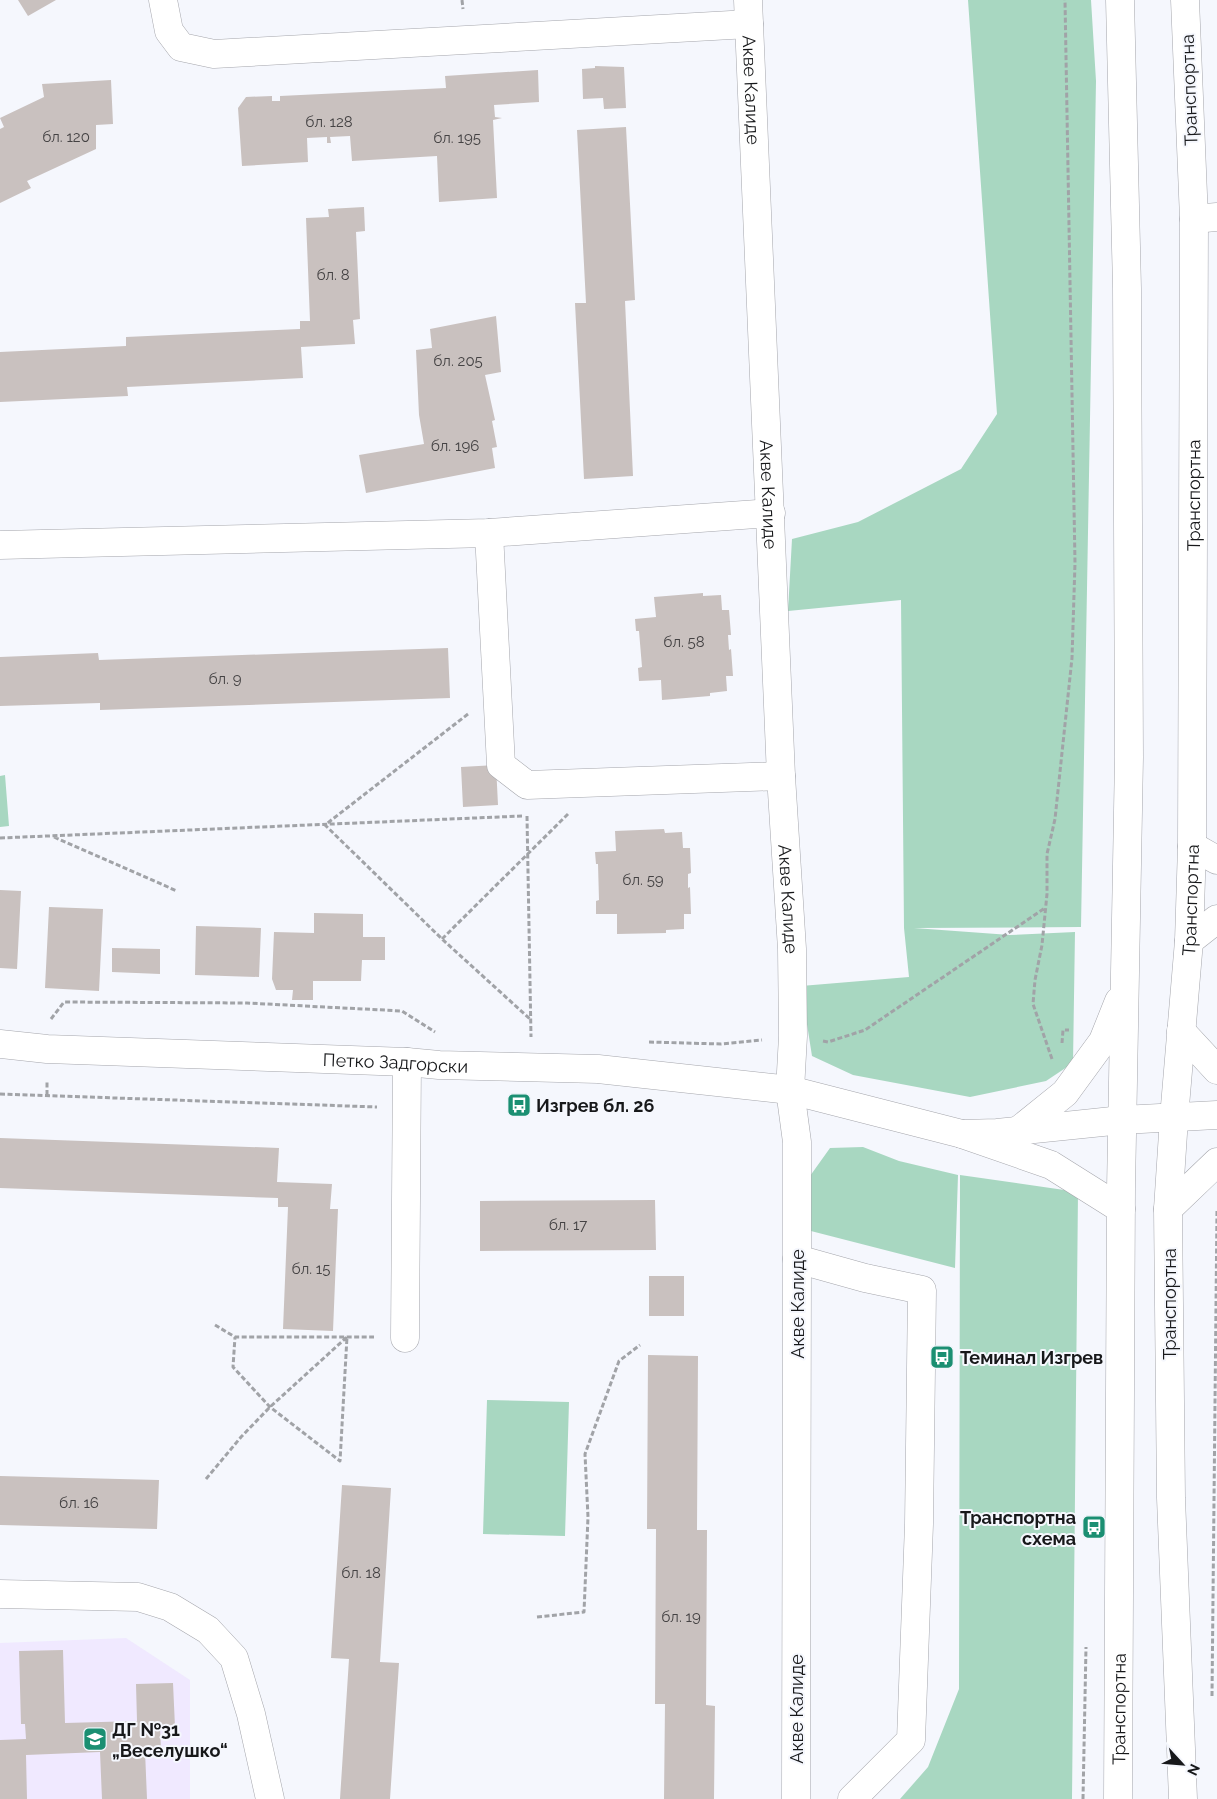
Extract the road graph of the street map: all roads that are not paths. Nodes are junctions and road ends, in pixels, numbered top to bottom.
1 (163, 0) edge
2 (1120, 0) edge
3 (1185, 0) edge
4 (748, 12) edge
5 (1206, 218) edge
6 (770, 513) junction
7 (489, 533) junction
8 (0, 545) edge
9 (781, 776) junction
10 (1192, 846) junction
11 (1217, 860) edge
12 (1217, 919) edge
13 (1189, 941) junction
14 (1125, 986) junction
15 (1181, 1032) junction
16 (0, 1044) edge
17 (407, 1062) junction
18 (1217, 1070) edge
19 (790, 1090) junction
20 (1217, 1115) edge
21 (1174, 1118) junction
22 (1122, 1120) junction
23 (1019, 1130) junction
24 (962, 1134) junction
25 (1217, 1162) edge
26 (1121, 1209) junction
27 (1168, 1209) junction
28 (797, 1259) junction
29 (404, 1338) road end
30 (0, 1594) edge
31 (1184, 1796) edge
32 (270, 1799) edge
33 (796, 1799) edge
34 (852, 1799) edge
35 (1118, 1799) edge

1 - 4 street
2 - 14 street, Транспортна
3 - 5 street, Транспортна
4 - 6 street, Акве Калиде
5 - 10 street, Транспортна
6 - 7 street
6 - 9 street, Акве Калиде
7 - 8 street
7 - 9 street
9 - 19 street, Акве Калиде
10 - 11 street
10 - 13 street, Транспортна
12 - 13 street
13 - 15 street, Транспортна
14 - 22 street, Транспортна
14 - 23 street
15 - 18 street
15 - 21 street, Транспортна
16 - 17 street, Петко Задгорски
17 - 19 street, Петко Задгорски
17 - 29 street
19 - 24 street, Петко Задгорски
19 - 28 street, Акве Калиде
20 - 21 street
21 - 22 street
21 - 27 street, Транспортна
22 - 23 street
22 - 26 street, Транспортна
23 - 24 street
24 - 26 street
25 - 27 street
26 - 35 street, Транспортна
27 - 31 street, Транспортна
28 - 33 street, Акве Калиде
28 - 34 street
30 - 32 street

